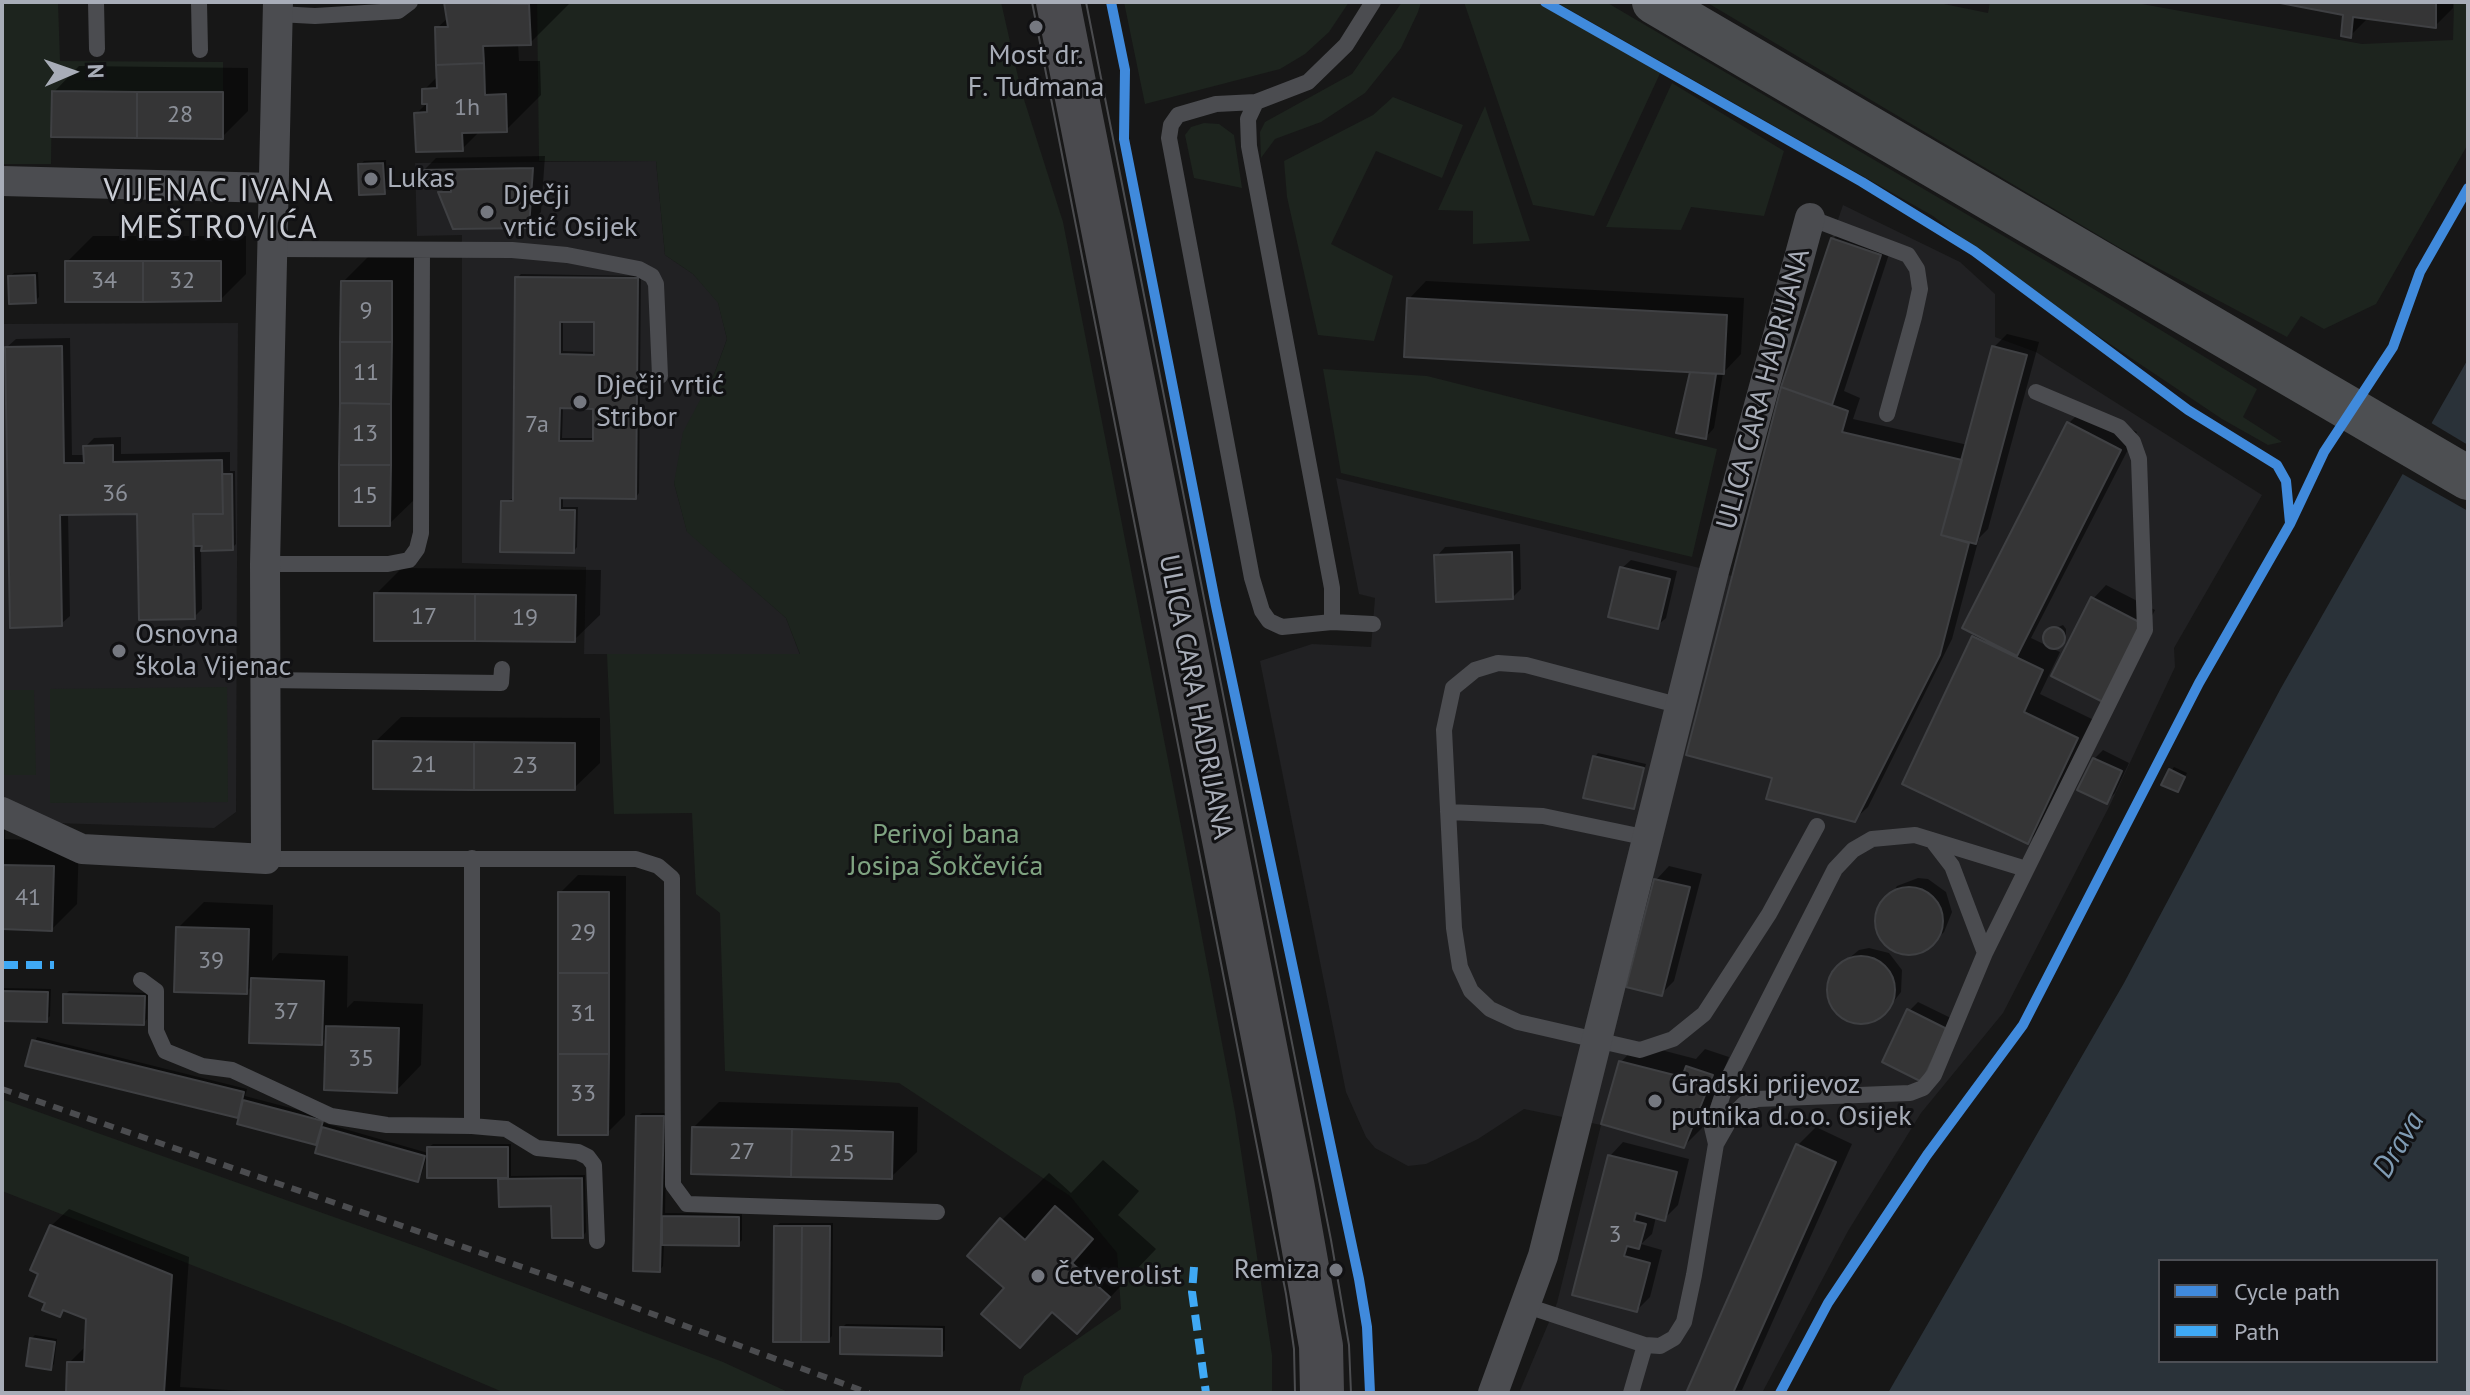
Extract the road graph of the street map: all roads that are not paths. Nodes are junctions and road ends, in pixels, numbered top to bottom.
1 (96, 2) edge
2 (199, 2) edge
3 (410, 2) edge
4 (1058, 2) edge
5 (1373, 2) edge
6 (1654, 2) edge
7 (278, 8) edge
8 (97, 49) dead end
9 (200, 50) dead end
10 (1256, 102) junction
11 (2, 181) edge
12 (274, 188) junction
13 (1810, 218) joint
14 (273, 249) junction
15 (422, 250) junction
16 (660, 376) dead end
17 (2036, 392) dead end
18 (1887, 414) dead end
19 (2468, 478) edge
20 (265, 564) junction
21 (1332, 622) junction
22 (1373, 624) dead end
23 (502, 669) dead end
24 (265, 680) junction
25 (1681, 706) junction
26 (2, 812) edge
27 (1448, 812) junction
28 (1817, 826) dead end
29 (1648, 838) junction
30 (1930, 839) junction
31 (472, 858) junction
32 (266, 859) junction
33 (2026, 869) junction
34 (1985, 953) junction
35 (141, 980) dead end
36 (1597, 1040) junction
37 (472, 1126) junction
38 (1716, 1144) junction
39 (937, 1212) dead end
40 (597, 1241) dead end
41 (1527, 1306) junction
42 (1512, 1343) junction
43 (1645, 1345) junction
44 (1322, 1393) edge
45 (1493, 1393) edge
46 (1509, 1393) edge
47 (1631, 1393) edge

1 - 8 lane
2 - 9 lane
3 - 7 lane
4 - 44 main road, ULICA CARA HADRIJANA
5 - 10 lane
6 - 19 main road
7 - 12 street
10 - 21 lane
10 - 21 lane
11 - 12 street
12 - 14 street
13 - 18 lane
13 - 25 street, ULICA CARA HADRIJANA
14 - 15 lane
14 - 20 street
15 - 16 lane
15 - 20 lane
17 - 33 lane
20 - 24 street
21 - 22 lane
23 - 24 lane
24 - 32 street
25 - 27 lane
25 - 29 street, ULICA CARA HADRIJANA
26 - 32 street
27 - 29 lane
27 - 36 lane
28 - 36 lane
29 - 36 street, ULICA CARA HADRIJANA
30 - 33 lane
30 - 34 lane
30 - 38 lane
31 - 32 lane
31 - 37 lane
31 - 39 lane
33 - 34 lane
34 - 38 lane
35 - 37 lane
36 - 41 street, ULICA CARA HADRIJANA
37 - 40 lane
38 - 43 lane
41 - 42 street, ULICA CARA HADRIJANA
41 - 43 lane
42 - 45 street, ULICA CARA HADRIJANA
42 - 46 lane
43 - 47 lane

